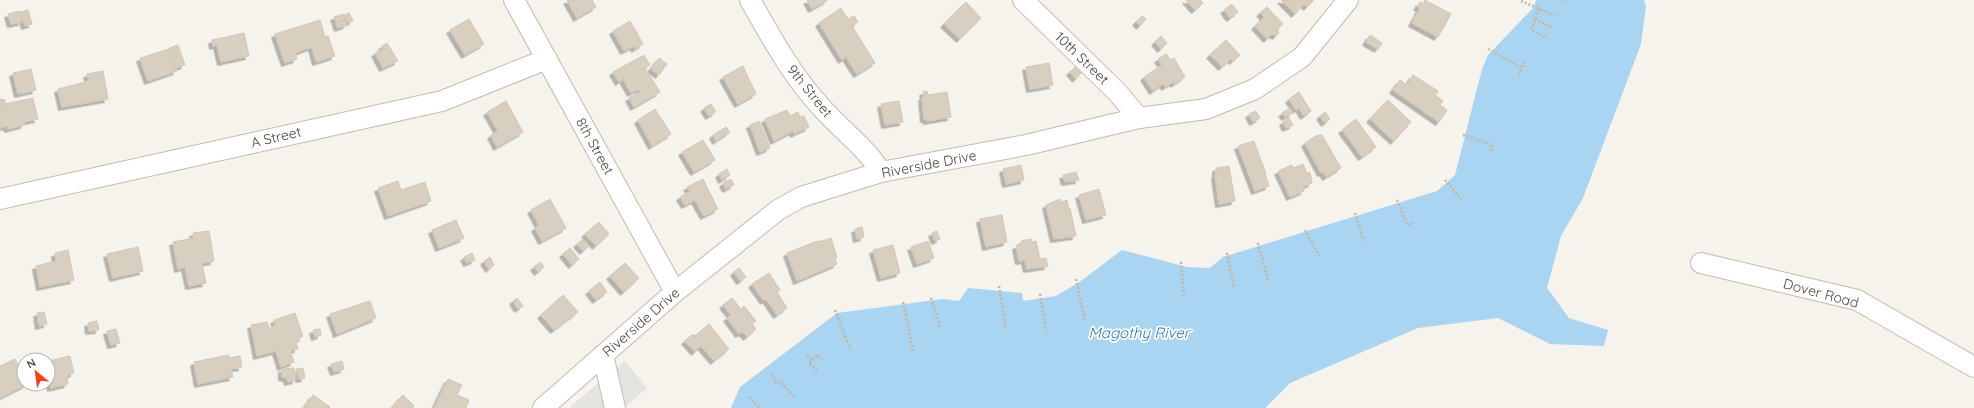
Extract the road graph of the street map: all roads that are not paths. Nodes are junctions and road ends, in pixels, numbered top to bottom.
1 (514, 0) edge
2 (750, 0) edge
3 (1023, 0) edge
4 (1348, 0) edge
5 (547, 59) junction
6 (1139, 118) junction
7 (881, 172) junction
8 (0, 199) edge
9 (1701, 263) dead end
10 (675, 292) junction
11 (603, 355) junction
12 (1974, 368) edge
13 (543, 408) edge
14 (615, 408) edge

1 - 5 street, 8th Street
2 - 7 street, 9th Street
3 - 6 street, 10th Street
4 - 6 street, Riverside Drive
5 - 8 street, A Street
5 - 10 street, 8th Street
6 - 7 street, Riverside Drive
7 - 10 street, Riverside Drive
9 - 12 street, Dover Road
10 - 11 street, Riverside Drive
11 - 13 street, Riverside Drive
11 - 14 street

